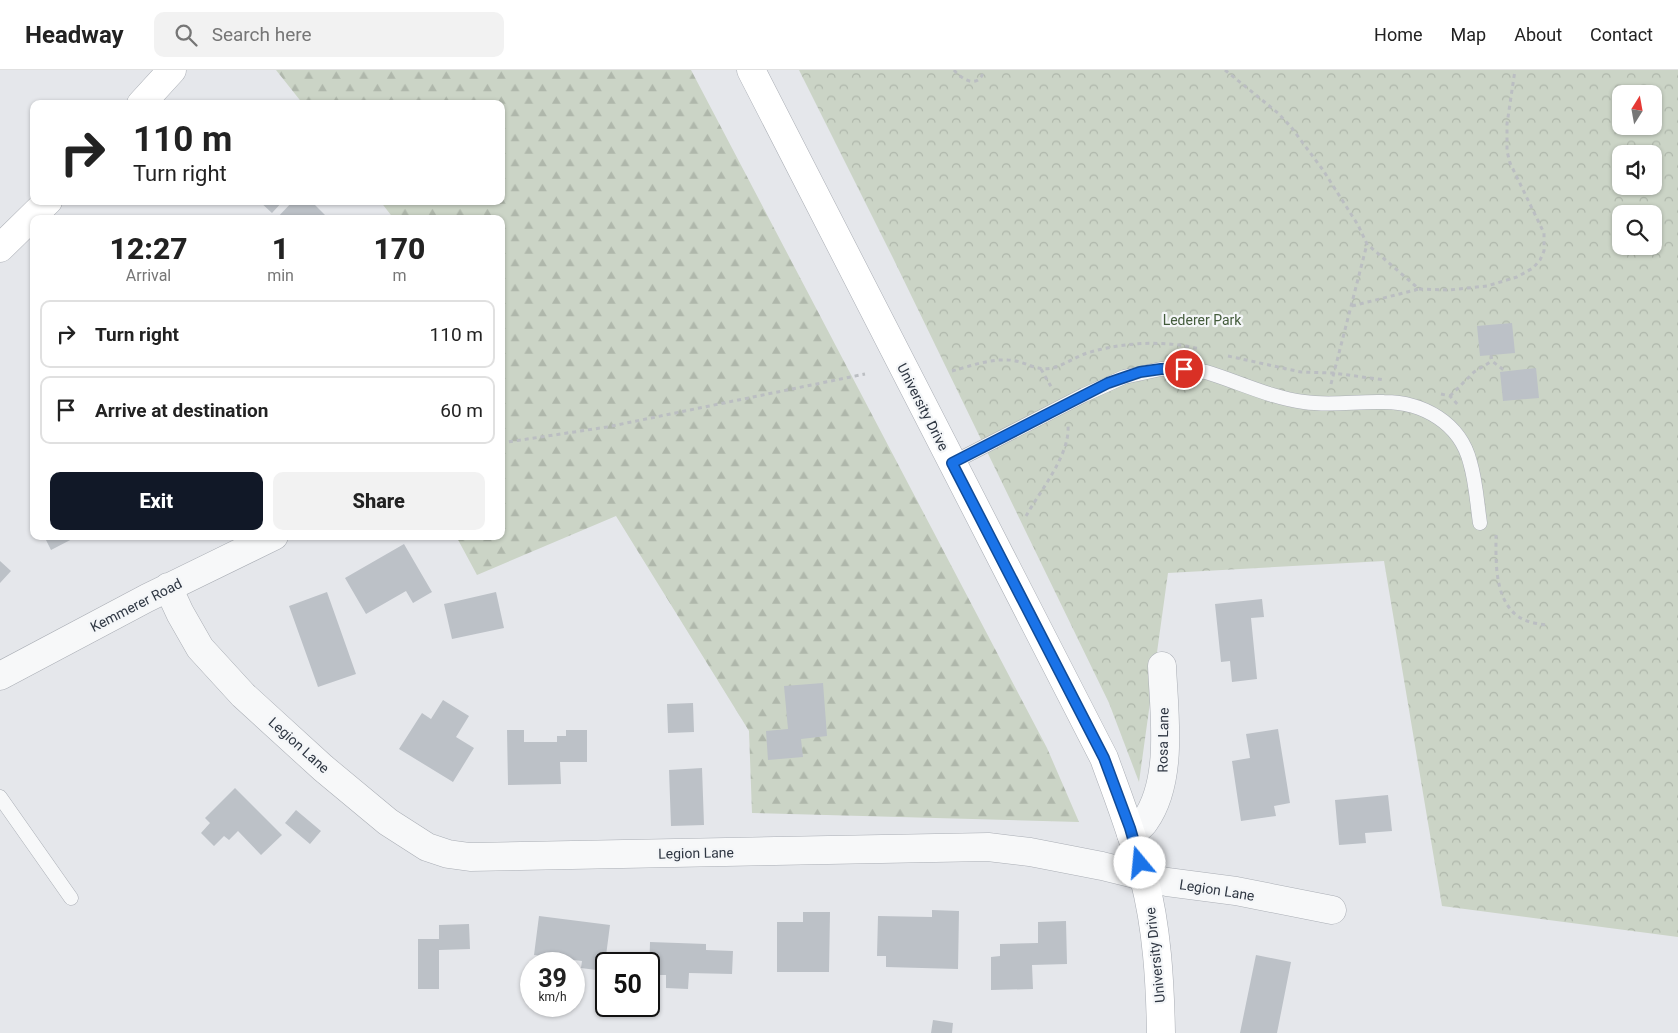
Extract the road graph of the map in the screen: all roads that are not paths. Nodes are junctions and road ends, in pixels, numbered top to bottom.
1 (172, 70) edge
2 (751, 70) edge
3 (145, 100) edge
4 (44, 205) edge
5 (34, 215) edge
6 (30, 219) edge
7 (0, 248) edge
8 (952, 463) junction
9 (1480, 522) dead end
10 (266, 540) edge
11 (168, 587) junction
12 (1162, 666) dead end
13 (0, 676) edge
14 (0, 797) edge
15 (1131, 834) junction
16 (1144, 877) junction
17 (71, 898) dead end
18 (1332, 910) dead end
19 (1161, 1033) edge

1 - 3 main road
2 - 8 main road, University Drive
4 - 5 main road
6 - 7 main road
8 - 9 lane
8 - 15 main road, University Drive
10 - 11 street, Kemmerer Road
11 - 13 street, Kemmerer Road
11 - 16 street, Legion Lane
12 - 15 street, Rosa Lane
14 - 17 lane
15 - 16 main road, University Drive
16 - 18 street, Legion Lane
16 - 19 main road, University Drive

